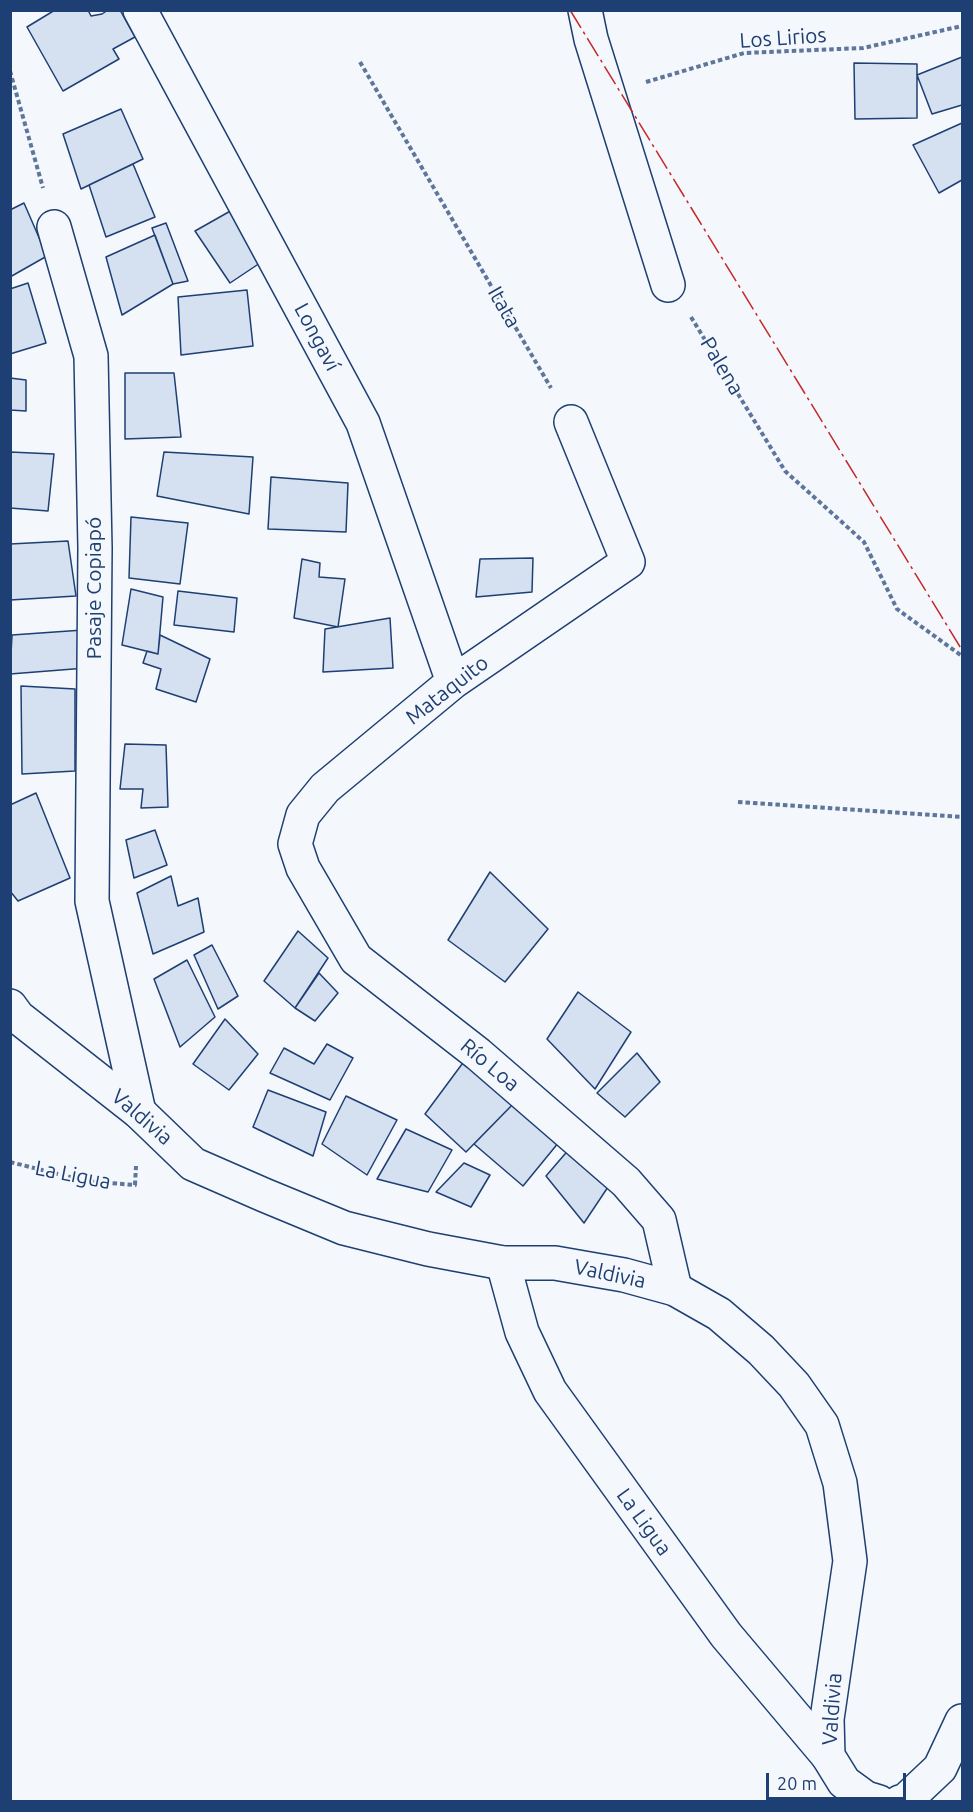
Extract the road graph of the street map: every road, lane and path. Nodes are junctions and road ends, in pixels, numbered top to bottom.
1 (140, 10) edge
2 (585, 10) edge
3 (963, 26) edge
4 (360, 62) dead end
5 (10, 71) edge
6 (608, 94) junction
7 (54, 227) joint
8 (668, 285) joint
9 (571, 423) joint
10 (963, 656) edge
11 (453, 682) junction
12 (738, 802) dead end
13 (963, 817) edge
14 (296, 844) joint
15 (10, 1006) edge
16 (140, 1112) junction
17 (10, 1162) edge
18 (503, 1263) junction
19 (675, 1289) junction
20 (963, 1721) edge
21 (828, 1756) junction
22 (879, 1802) edge
23 (900, 1802) edge

1 - 11 street, Longaví
2 - 6 street
3 - 6 path, Los Lirios
4 - 9 path, Itata
5 - 7 path
6 - 8 street
7 - 16 street, Pasaje Copiapó
8 - 10 path, Palena
9 - 11 street, Mataquito
11 - 14 street, Mataquito
12 - 13 path
14 - 19 street, Río Loa
15 - 16 street, Valdivia
16 - 17 path, La Ligua
16 - 18 street, Valdivia
18 - 19 street, Valdivia
18 - 21 street, La Ligua
19 - 21 street, Valdivia
20 - 23 street
21 - 22 street, Valdivia

